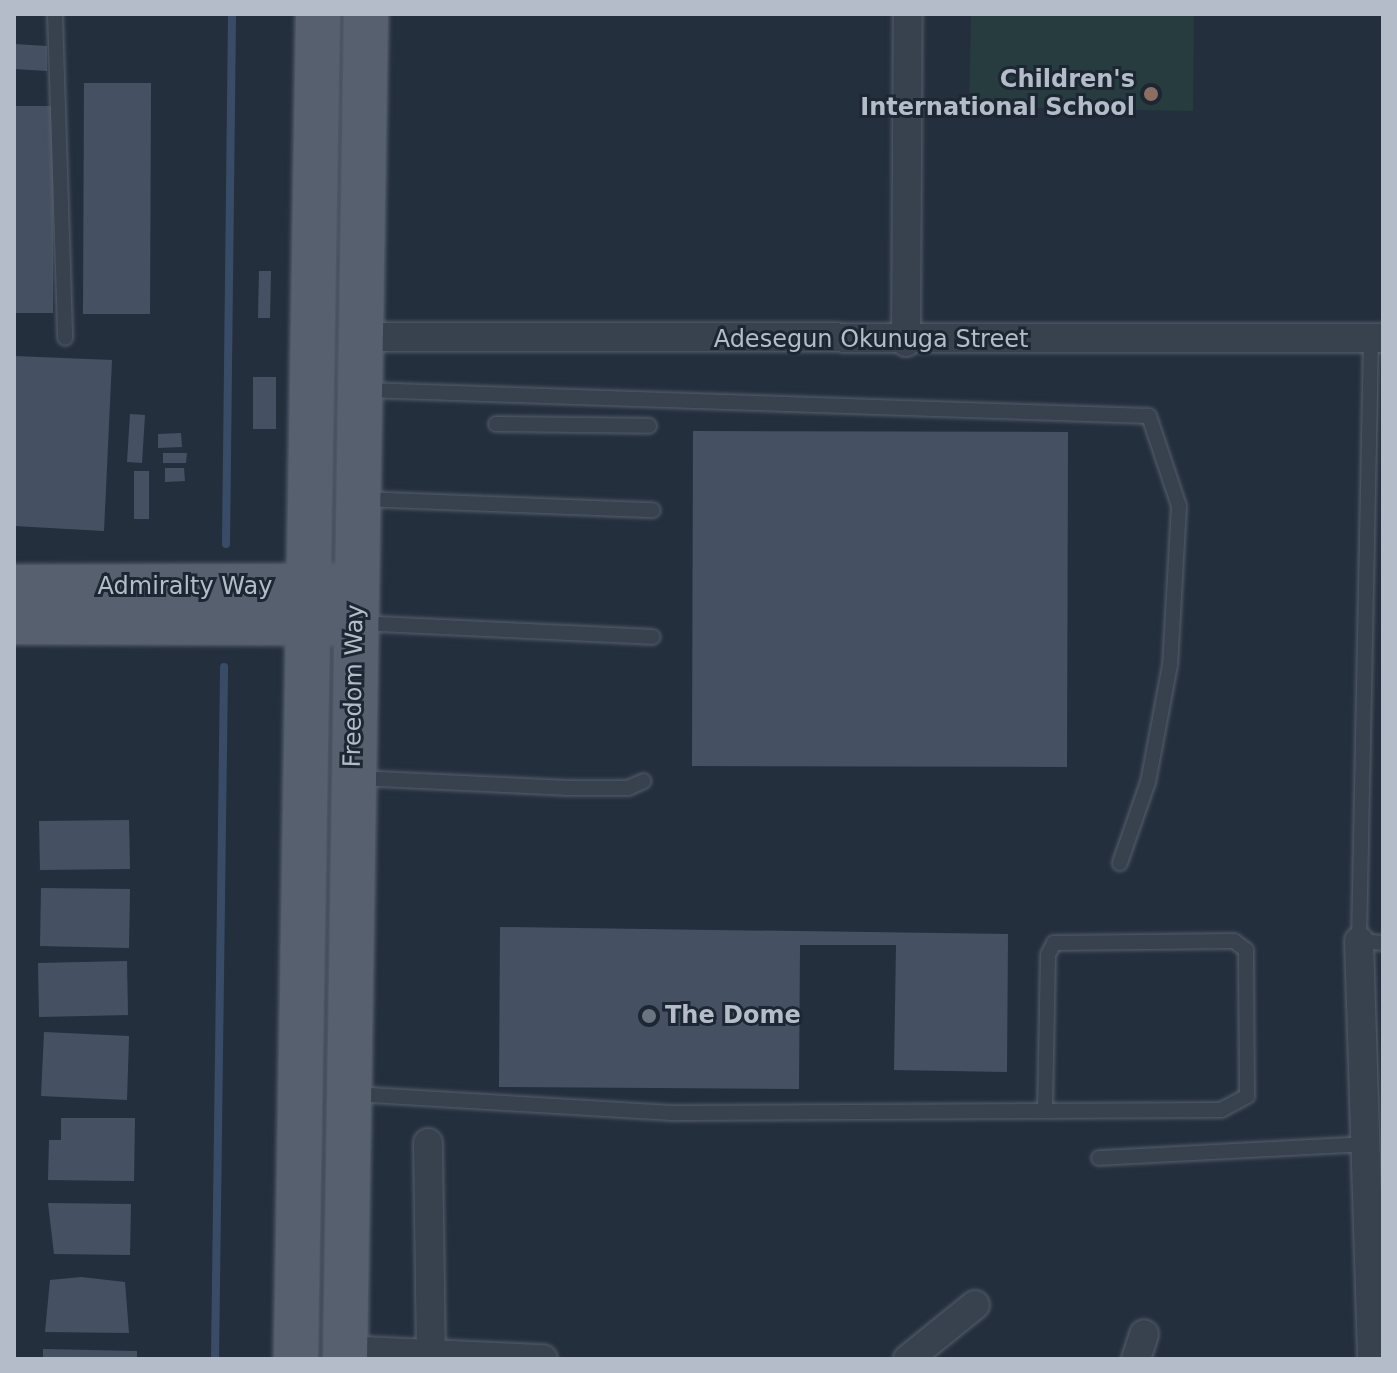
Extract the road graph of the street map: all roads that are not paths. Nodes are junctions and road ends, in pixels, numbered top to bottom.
1 (55, 14) edge
2 (318, 14) edge
3 (366, 14) edge
4 (908, 14) edge
5 (358, 337) junction
6 (65, 338) dead end
7 (1377, 338) edge
8 (906, 342) junction
9 (357, 390) junction
10 (496, 424) dead end
11 (649, 426) dead end
12 (353, 499) junction
13 (653, 510) dead end
14 (14, 587) edge
15 (305, 605) junction
16 (355, 605) junction
17 (14, 622) edge
18 (653, 637) dead end
19 (352, 777) junction
20 (644, 781) dead end
21 (1120, 863) dead end
22 (1371, 942) edge
23 (349, 1094) junction
24 (1045, 1111) junction
25 (428, 1143) dead end
26 (1370, 1144) junction
27 (1099, 1158) dead end
28 (975, 1305) dead end
29 (345, 1354) edge
30 (431, 1354) edge
31 (296, 1359) edge
32 (543, 1359) edge
33 (908, 1359) edge
34 (1372, 1359) edge

1 - 6 lane
2 - 15 main road, Freedom Way
3 - 5 main road, Freedom Way
4 - 8 street
5 - 8 street, Adesegun Okunuga Street
5 - 9 main road, Freedom Way
7 - 8 street, Adesegun Okunuga Street
7 - 22 lane
9 - 12 main road, Freedom Way
9 - 21 lane
10 - 11 lane
12 - 13 lane
12 - 16 main road, Freedom Way
14 - 15 main road, Admiralty Way
15 - 16 main road, Admiralty Way
15 - 17 main road, Admiralty Way
15 - 31 main road, Freedom Way
16 - 18 lane
16 - 19 main road, Freedom Way
19 - 20 lane
19 - 23 main road, Freedom Way
22 - 26 street
23 - 24 lane
23 - 29 main road, Freedom Way
24 - 24 lane
25 - 30 street
26 - 27 lane
26 - 34 street
28 - 33 street
29 - 30 street
30 - 32 street

